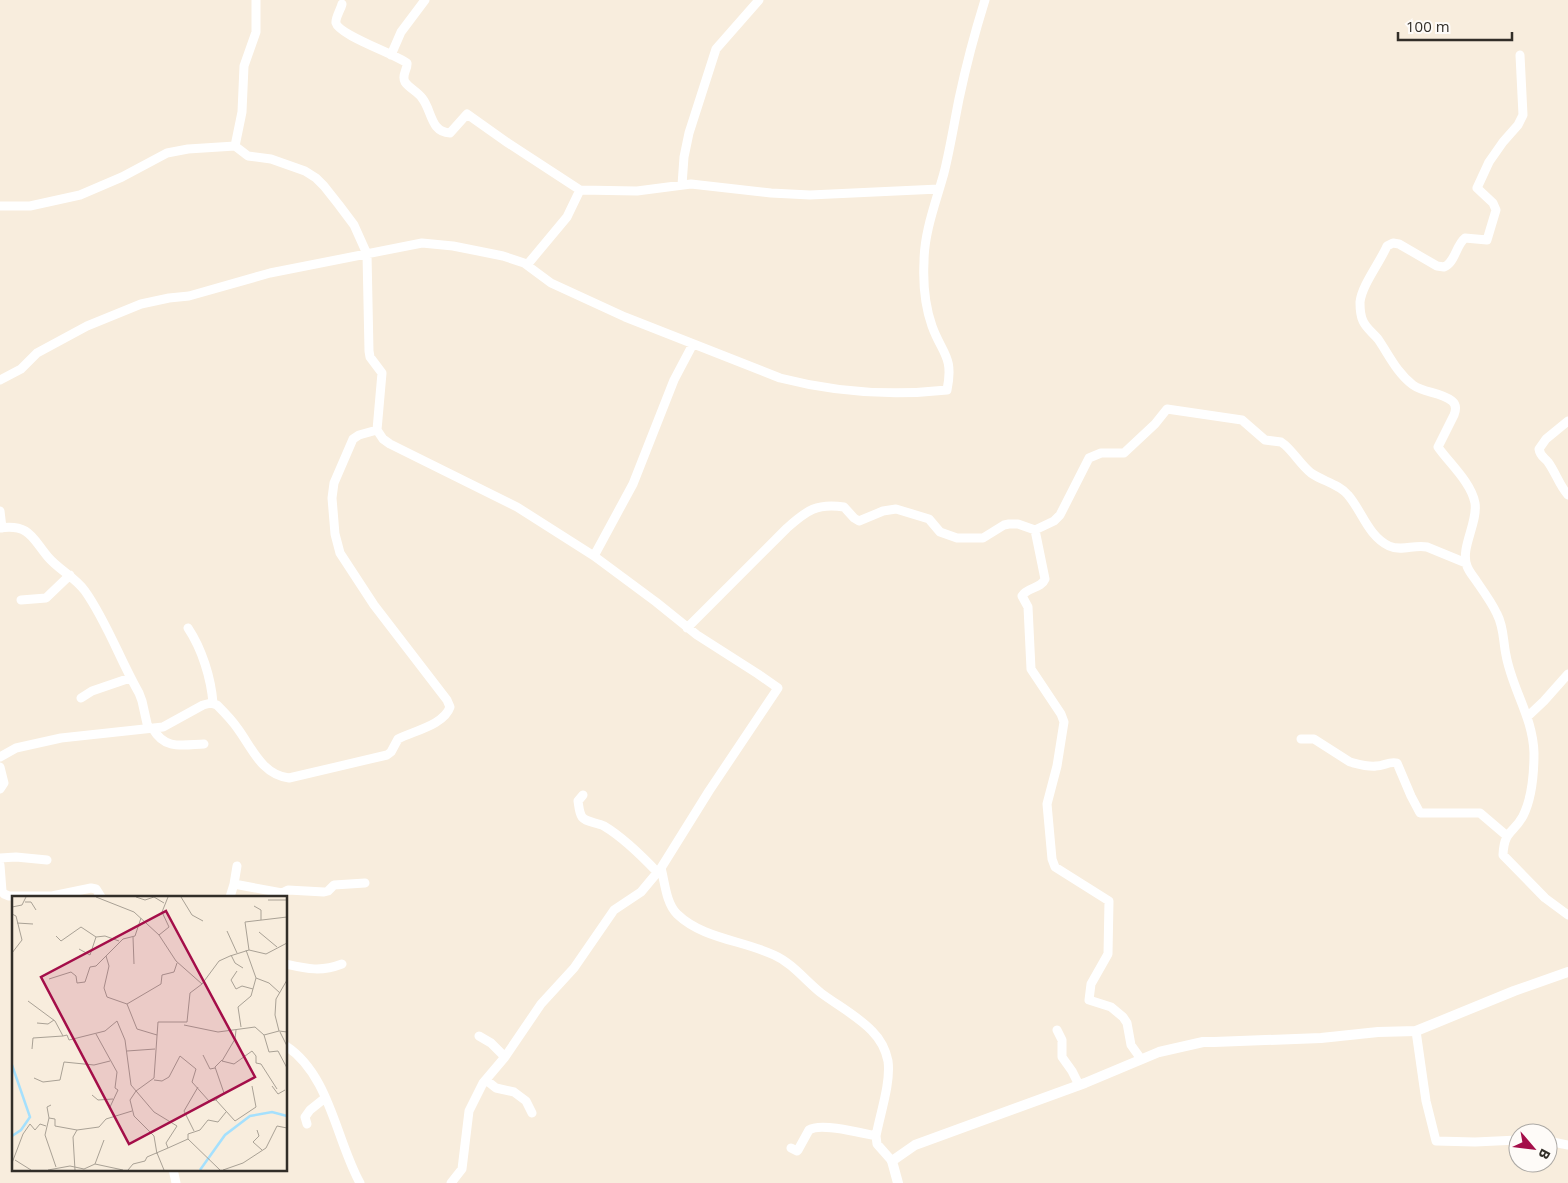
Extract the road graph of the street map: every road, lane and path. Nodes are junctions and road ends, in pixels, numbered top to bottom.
1 (256, 0) edge
2 (425, 0) edge
3 (759, 0) edge
4 (985, 0) edge
5 (342, 4) dead end
6 (391, 55) junction
7 (1520, 55) dead end
8 (235, 146) junction
9 (682, 185) junction
10 (938, 189) junction
11 (580, 190) junction
12 (0, 206) edge
13 (367, 254) junction
14 (527, 265) junction
15 (693, 344) junction
16 (0, 380) edge
17 (1568, 421) edge
18 (377, 430) junction
19 (1568, 495) edge
20 (0, 511) edge
21 (1, 528) edge
22 (1035, 530) junction
23 (594, 556) junction
24 (1466, 563) junction
25 (70, 576) junction
26 (21, 600) dead end
27 (188, 628) dead end
28 (688, 628) junction
29 (1568, 674) edge
30 (130, 678) junction
31 (81, 698) dead end
32 (213, 703) junction
33 (1527, 717) junction
34 (150, 728) junction
35 (1301, 739) dead end
36 (204, 744) dead end
37 (0, 757) edge
38 (0, 767) edge
39 (0, 790) edge
40 (583, 795) dead end
41 (1507, 836) junction
42 (0, 858) edge
43 (47, 860) dead end
44 (0, 865) edge
45 (237, 866) dead end
46 (660, 870) junction
47 (365, 883) dead end
48 (234, 884) junction
49 (12, 896) edge
50 (12, 896) edge
51 (52, 896) edge
52 (52, 896) edge
53 (100, 896) edge
54 (230, 896) edge
55 (1568, 915) edge
56 (288, 964) edge
57 (342, 964) dead end
58 (1568, 972) edge
59 (1057, 1030) dead end
60 (1416, 1031) junction
61 (479, 1036) dead end
62 (288, 1047) edge
63 (505, 1057) junction
64 (1141, 1059) junction
65 (486, 1080) junction
66 (1079, 1085) junction
67 (325, 1098) junction
68 (532, 1113) dead end
69 (308, 1124) dead end
70 (876, 1136) junction
71 (1508, 1140) edge
72 (791, 1148) dead end
73 (892, 1161) junction
74 (173, 1170) edge
75 (176, 1183) edge
76 (360, 1183) edge
77 (451, 1183) edge
78 (898, 1183) edge

1 - 8 street
2 - 6 street
3 - 9 street
4 - 10 street
5 - 6 street
6 - 11 street
7 - 24 street
8 - 12 street
8 - 13 street
9 - 10 street
9 - 11 street
10 - 15 street
11 - 14 street
13 - 14 street
13 - 16 street
13 - 18 street
14 - 15 street
15 - 23 street
17 - 19 street
18 - 23 street
18 - 32 street
20 - 21 street
21 - 25 street
22 - 24 street
22 - 28 street
22 - 64 street
23 - 28 street
24 - 33 street
25 - 26 street
25 - 30 street
27 - 32 street
28 - 46 street
29 - 33 street
30 - 31 street
30 - 34 street
32 - 34 street
33 - 41 street
34 - 36 street
34 - 37 street
35 - 41 street
38 - 39 street
40 - 46 street
41 - 55 street
42 - 43 street
44 - 49 street
45 - 48 street
46 - 63 street
46 - 70 street
47 - 48 street
48 - 54 street
50 - 51 street
52 - 53 street
56 - 57 street
58 - 60 street
59 - 66 street
60 - 64 street
60 - 71 street
61 - 63 street
62 - 67 street
63 - 65 street
64 - 66 street
65 - 68 street
65 - 77 street
66 - 73 street
67 - 69 street
67 - 76 street
70 - 72 street
70 - 73 street
73 - 78 street
74 - 75 street

